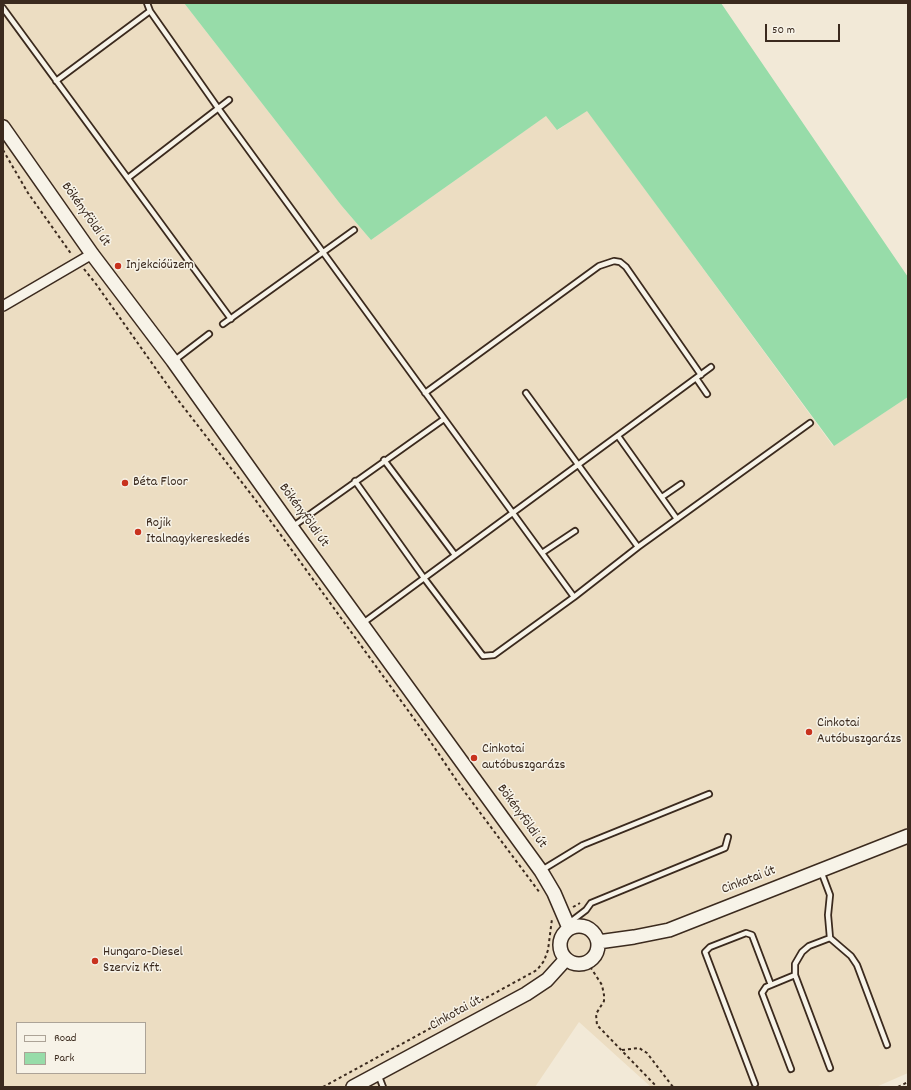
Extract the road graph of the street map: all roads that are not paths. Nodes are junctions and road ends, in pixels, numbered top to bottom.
1 (147, 3) edge
2 (3, 8) edge
3 (150, 11) junction
4 (56, 81) junction
5 (229, 100) dead end
6 (218, 108) junction
7 (3, 127) edge
8 (128, 178) junction
9 (354, 230) dead end
10 (324, 252) junction
11 (92, 254) junction
12 (3, 306) edge
13 (231, 318) junction
14 (223, 324) dead end
15 (209, 334) dead end
16 (173, 361) junction
17 (711, 367) dead end
18 (701, 374) junction
19 (696, 378) junction
20 (425, 393) junction
21 (526, 393) dead end
22 (707, 394) dead end
23 (444, 419) junction
24 (810, 423) dead end
25 (618, 436) junction
26 (384, 460) junction
27 (578, 465) junction
28 (355, 482) junction
29 (681, 484) dead end
30 (662, 497) junction
31 (512, 513) junction
32 (677, 519) junction
33 (292, 528) junction
34 (575, 531) dead end
35 (638, 547) junction
36 (542, 553) junction
37 (455, 555) junction
38 (424, 578) junction
39 (574, 597) junction
40 (362, 624) junction
41 (709, 794) dead end
42 (908, 836) edge
43 (728, 837) dead end
44 (541, 871) junction
45 (821, 871) junction
46 (569, 926) junction
47 (830, 938) junction
48 (598, 942) junction
49 (566, 959) junction
50 (795, 975) junction
51 (771, 985) junction
52 (888, 1045) dead end
53 (830, 1068) dead end
54 (791, 1069) dead end
55 (378, 1074) junction
56 (755, 1084) dead end
57 (353, 1087) edge
58 (383, 1087) edge

1 - 3 lane
2 - 4 lane
3 - 4 lane
3 - 6 lane
4 - 8 lane
5 - 6 lane
6 - 8 lane
6 - 10 lane
7 - 11 street, Bökényföldi út
8 - 13 lane
9 - 10 lane
10 - 13 lane
10 - 20 lane
11 - 12 street
11 - 16 street, Bökényföldi út
13 - 14 lane
15 - 16 lane
16 - 33 street, Bökényföldi út
17 - 18 lane
18 - 19 lane
18 - 20 lane
19 - 22 lane
19 - 25 lane
20 - 23 lane
21 - 27 lane
23 - 26 lane
23 - 31 lane
24 - 32 lane
25 - 27 lane
25 - 30 lane
26 - 28 lane
26 - 37 lane
27 - 31 lane
27 - 35 lane
28 - 33 lane
28 - 38 lane
29 - 30 lane
30 - 32 lane
31 - 36 lane
31 - 37 lane
32 - 35 lane
33 - 40 street, Bökényföldi út
34 - 36 lane
35 - 39 lane
36 - 39 lane
37 - 38 lane
38 - 39 lane
38 - 40 lane
40 - 44 street, Bökényföldi út
41 - 44 lane
42 - 45 street, Cinkotai út
43 - 46 lane
44 - 46 street, Bökényföldi út
45 - 47 lane
45 - 48 street, Cinkotai út
46 - 48 street
46 - 49 street
47 - 50 lane
47 - 52 lane
48 - 49 street
49 - 55 street, Cinkotai út
50 - 51 lane
50 - 53 lane
51 - 54 lane
51 - 56 lane
55 - 57 street, Cinkotai út
55 - 58 lane

